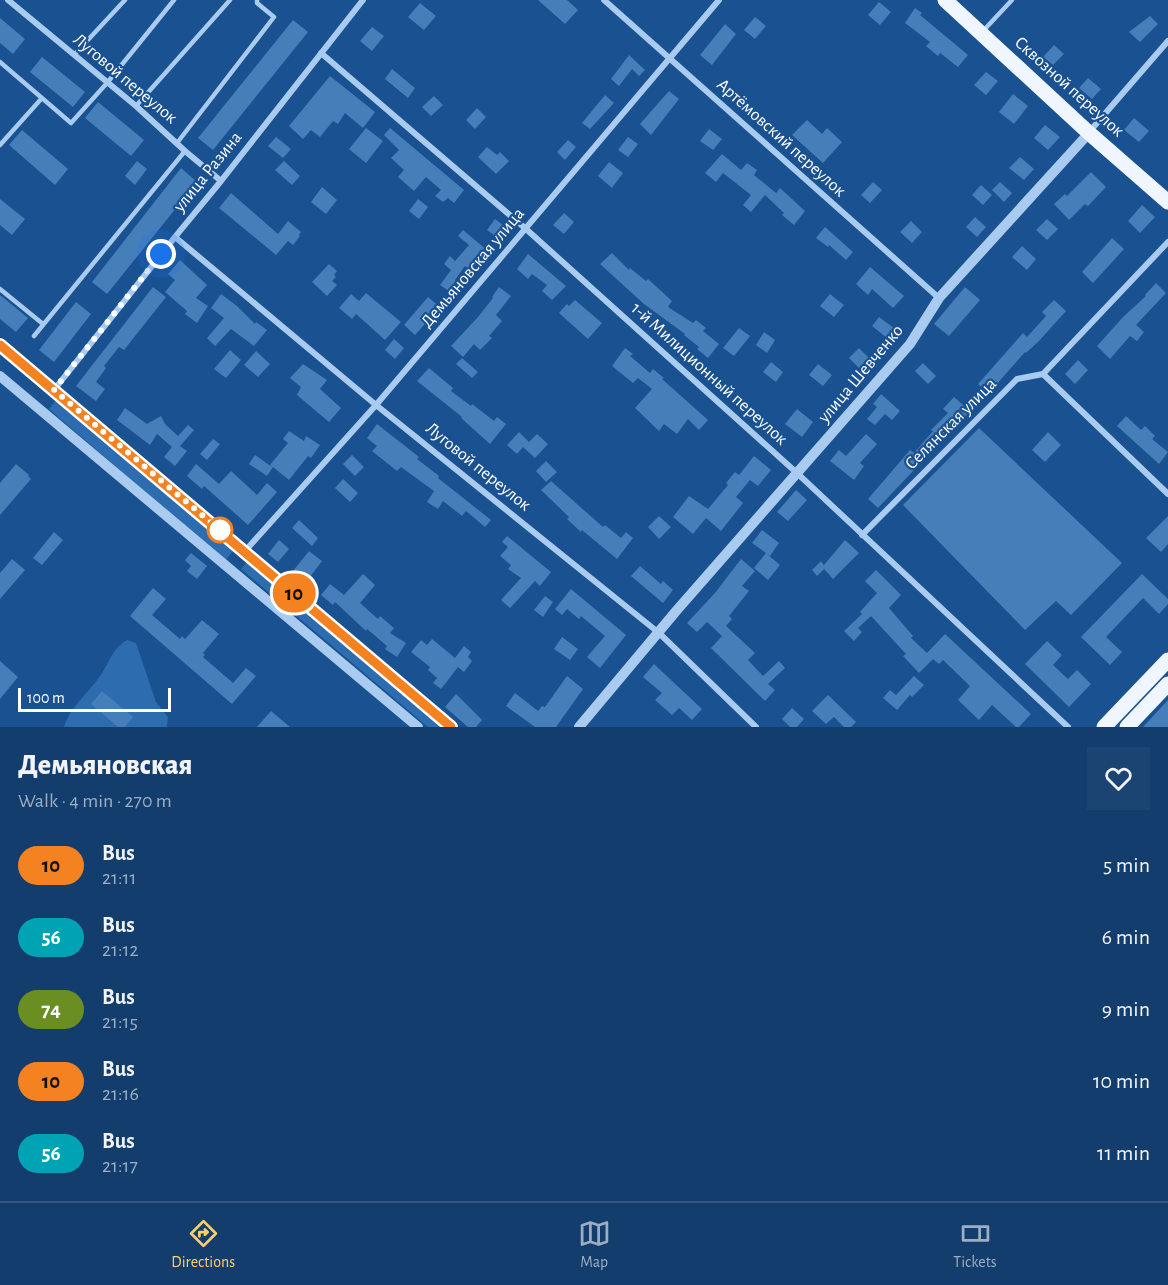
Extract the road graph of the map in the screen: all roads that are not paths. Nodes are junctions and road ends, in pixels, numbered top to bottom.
1 (8, 0) edge
2 (125, 0) edge
3 (174, 0) edge
4 (230, 0) edge
5 (257, 0) edge
6 (363, 0) edge
7 (604, 0) edge
8 (719, 0) edge
9 (945, 0) edge
10 (1012, 0) edge
11 (981, 33) junction
12 (1168, 41) edge
13 (321, 53) junction
14 (74, 55) junction
15 (668, 58) junction
16 (0, 62) edge
17 (107, 83) junction
18 (42, 98) junction
19 (136, 106) junction
20 (1089, 133) junction
21 (177, 142) junction
22 (0, 145) edge
23 (185, 151) junction
24 (221, 181) junction
25 (1168, 202) edge
26 (526, 229) junction
27 (175, 237) junction
28 (1168, 242) edge
29 (0, 289) edge
30 (939, 298) junction
31 (43, 324) junction
32 (34, 336) dead end
33 (0, 345) edge
34 (1042, 374) junction
35 (0, 376) edge
36 (54, 390) junction
37 (376, 405) junction
38 (798, 474) junction
39 (1168, 494) edge
40 (862, 535) junction
41 (245, 552) junction
42 (659, 633) junction
43 (1168, 660) edge
44 (1168, 684) edge
45 (418, 727) edge
46 (451, 727) edge
47 (579, 727) edge
48 (756, 727) edge
49 (1068, 727) edge
50 (1104, 727) edge
51 (1127, 727) edge

1 - 14 street, Луговой переулок
2 - 14 lane
3 - 17 lane
4 - 19 lane
5 - 21 lane
6 - 13 street, улица Разина
7 - 15 street, Артёмовский переулок
8 - 15 street, Демьяновская улица
9 - 11 main road, Сквозной переулок
10 - 11 lane
11 - 20 main road, Сквозной переулок
12 - 20 street, улица Шевченко
13 - 24 street, улица Разина
13 - 26 street, 1-й Милиционный переулок
14 - 17 street, Луговой переулок
15 - 26 street, Демьяновская улица
15 - 30 street, Артёмовский переулок
16 - 18 lane
17 - 18 lane
17 - 19 street, Луговой переулок
18 - 22 lane
19 - 21 street, Луговой переулок
20 - 25 main road, Сквозной переулок
20 - 30 street, улица Шевченко
21 - 23 street, Луговой переулок
23 - 24 street, Луговой переулок
23 - 31 lane
24 - 27 street, улица Разина
26 - 37 street, Демьяновская улица
26 - 38 street, 1-й Милиционный переулок
27 - 36 street, улица Разина
27 - 37 street, Луговой переулок
28 - 34 street
29 - 31 lane
30 - 38 street, улица Шевченко
31 - 32 lane
33 - 36 street
34 - 39 street
34 - 40 street, Селянская улица
35 - 45 street
36 - 41 street
37 - 41 street, Демьяновская улица
37 - 42 street, Луговой переулок
38 - 40 street, 1-й Милиционный переулок
38 - 42 street, улица Шевченко
40 - 49 street, 1-й Милиционный переулок
41 - 46 street
42 - 47 street, улица Шевченко
42 - 48 street, Луговой переулок
43 - 50 main road
44 - 51 main road

